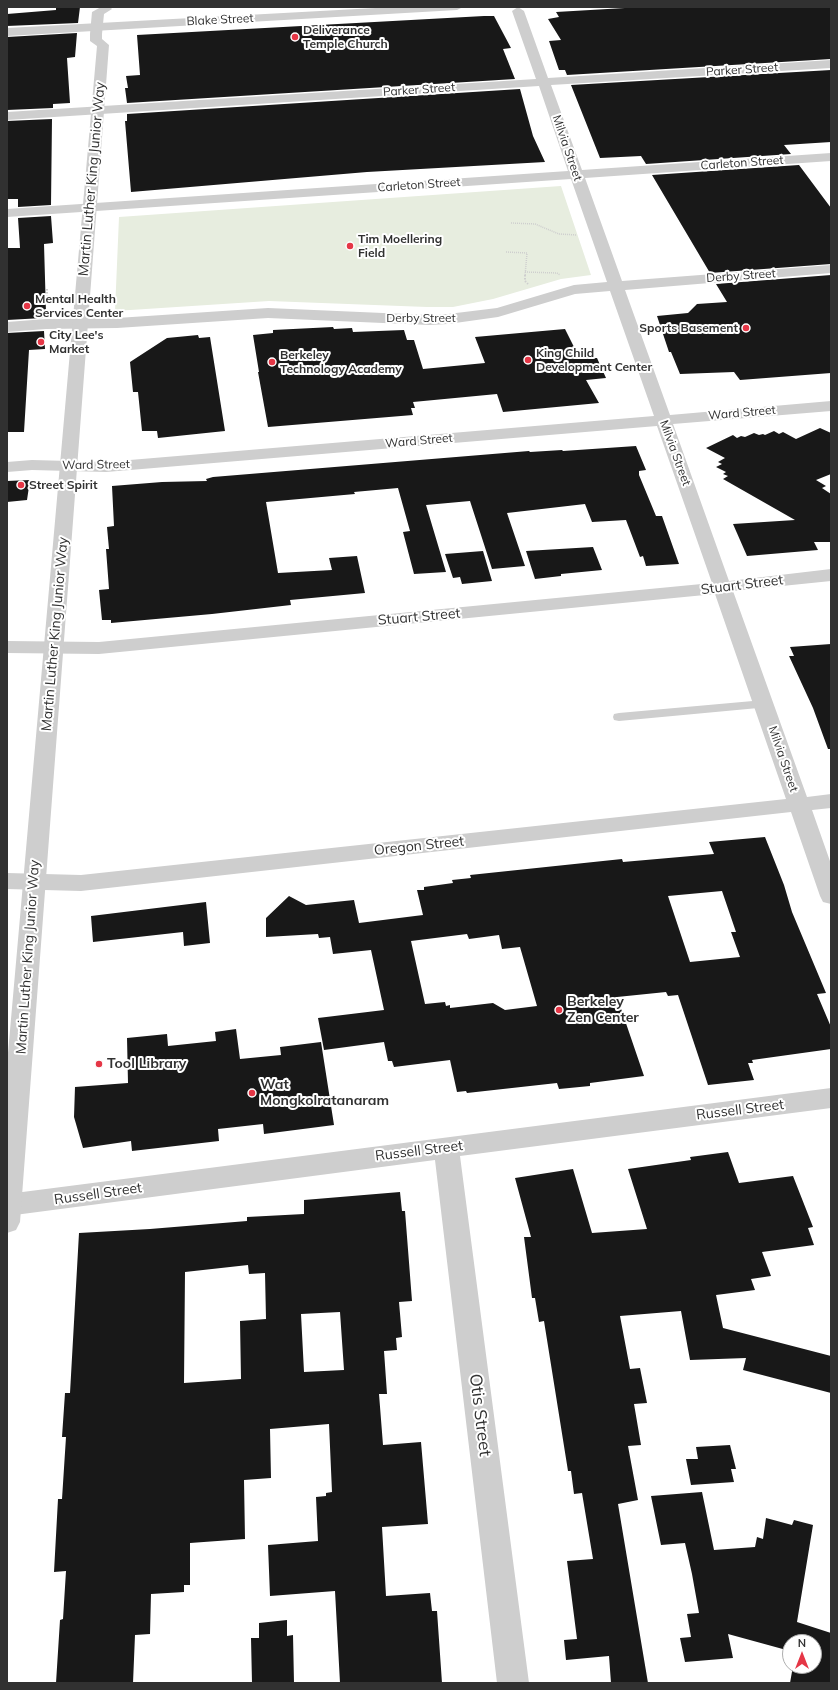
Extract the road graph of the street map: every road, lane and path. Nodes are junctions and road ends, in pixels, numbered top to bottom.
1 (457, 7) edge
2 (106, 8) edge
3 (518, 11) dead end
4 (111, 26) junction
5 (97, 27) junction
6 (7, 32) edge
7 (103, 45) junction
8 (831, 64) edge
9 (544, 82) junction
10 (97, 110) junction
11 (7, 116) edge
12 (831, 157) edge
13 (576, 174) junction
14 (89, 208) junction
15 (7, 213) edge
16 (511, 223) dead end
17 (598, 234) junction
18 (506, 252) dead end
19 (831, 269) edge
20 (616, 285) junction
21 (47, 289) dead end
22 (544, 299) junction
23 (51, 300) dead end
24 (81, 324) junction
25 (7, 327) edge
26 (831, 406) edge
27 (663, 420) junction
28 (69, 466) junction
29 (7, 467) edge
30 (831, 575) edge
31 (723, 587) junction
32 (831, 596) edge
33 (831, 604) edge
34 (7, 646) edge
35 (54, 647) junction
36 (764, 704) junction
37 (619, 717) dead end
38 (831, 801) edge
39 (798, 805) junction
40 (7, 881) edge
41 (33, 882) junction
42 (831, 896) edge
43 (831, 1098) edge
44 (446, 1148) junction
45 (7, 1211) edge
46 (513, 1683) edge

1 - 4 street, Blake Street
2 - 4 street
2 - 5 street
3 - 9 street, Milvia Street
4 - 5 street, Blake Street
4 - 7 street, Martin Luther King Junior Way
5 - 6 street, Blake Street
5 - 7 street, Martin Luther King Junior Way
7 - 10 street, Martin Luther King Junior Way
8 - 9 street, Parker Street
9 - 10 street, Parker Street
9 - 13 street, Milvia Street
10 - 11 street, Parker Street
10 - 14 street, Martin Luther King Junior Way
12 - 13 street, Carleton Street
13 - 14 street, Carleton Street
13 - 17 street, Milvia Street
14 - 15 street, Carleton Street
14 - 24 street, Martin Luther King Junior Way
16 - 17 path
17 - 20 street, Milvia Street
18 - 22 path
19 - 20 street, Derby Street
20 - 22 street, Derby Street
20 - 27 street, Milvia Street
21 - 23 path
22 - 24 street, Derby Street
24 - 25 street, Derby Street
24 - 28 street, Martin Luther King Junior Way
26 - 27 street, Ward Street
27 - 28 street, Ward Street
27 - 31 street, Milvia Street
28 - 29 street, Ward Street
28 - 35 street, Martin Luther King Junior Way
30 - 31 street, Stuart Street
31 - 35 street, Stuart Street
31 - 36 street, Milvia Street
32 - 33 path
34 - 35 street, Stuart Street
35 - 41 street, Martin Luther King Junior Way
36 - 37 lane
36 - 39 street, Milvia Street
38 - 39 street, Oregon Street
39 - 41 street, Oregon Street
39 - 42 street, Milvia Street
40 - 41 street, Oregon Street
41 - 45 street, Martin Luther King Junior Way
43 - 44 street, Russell Street
44 - 45 street, Russell Street
44 - 46 street, Otis Street

